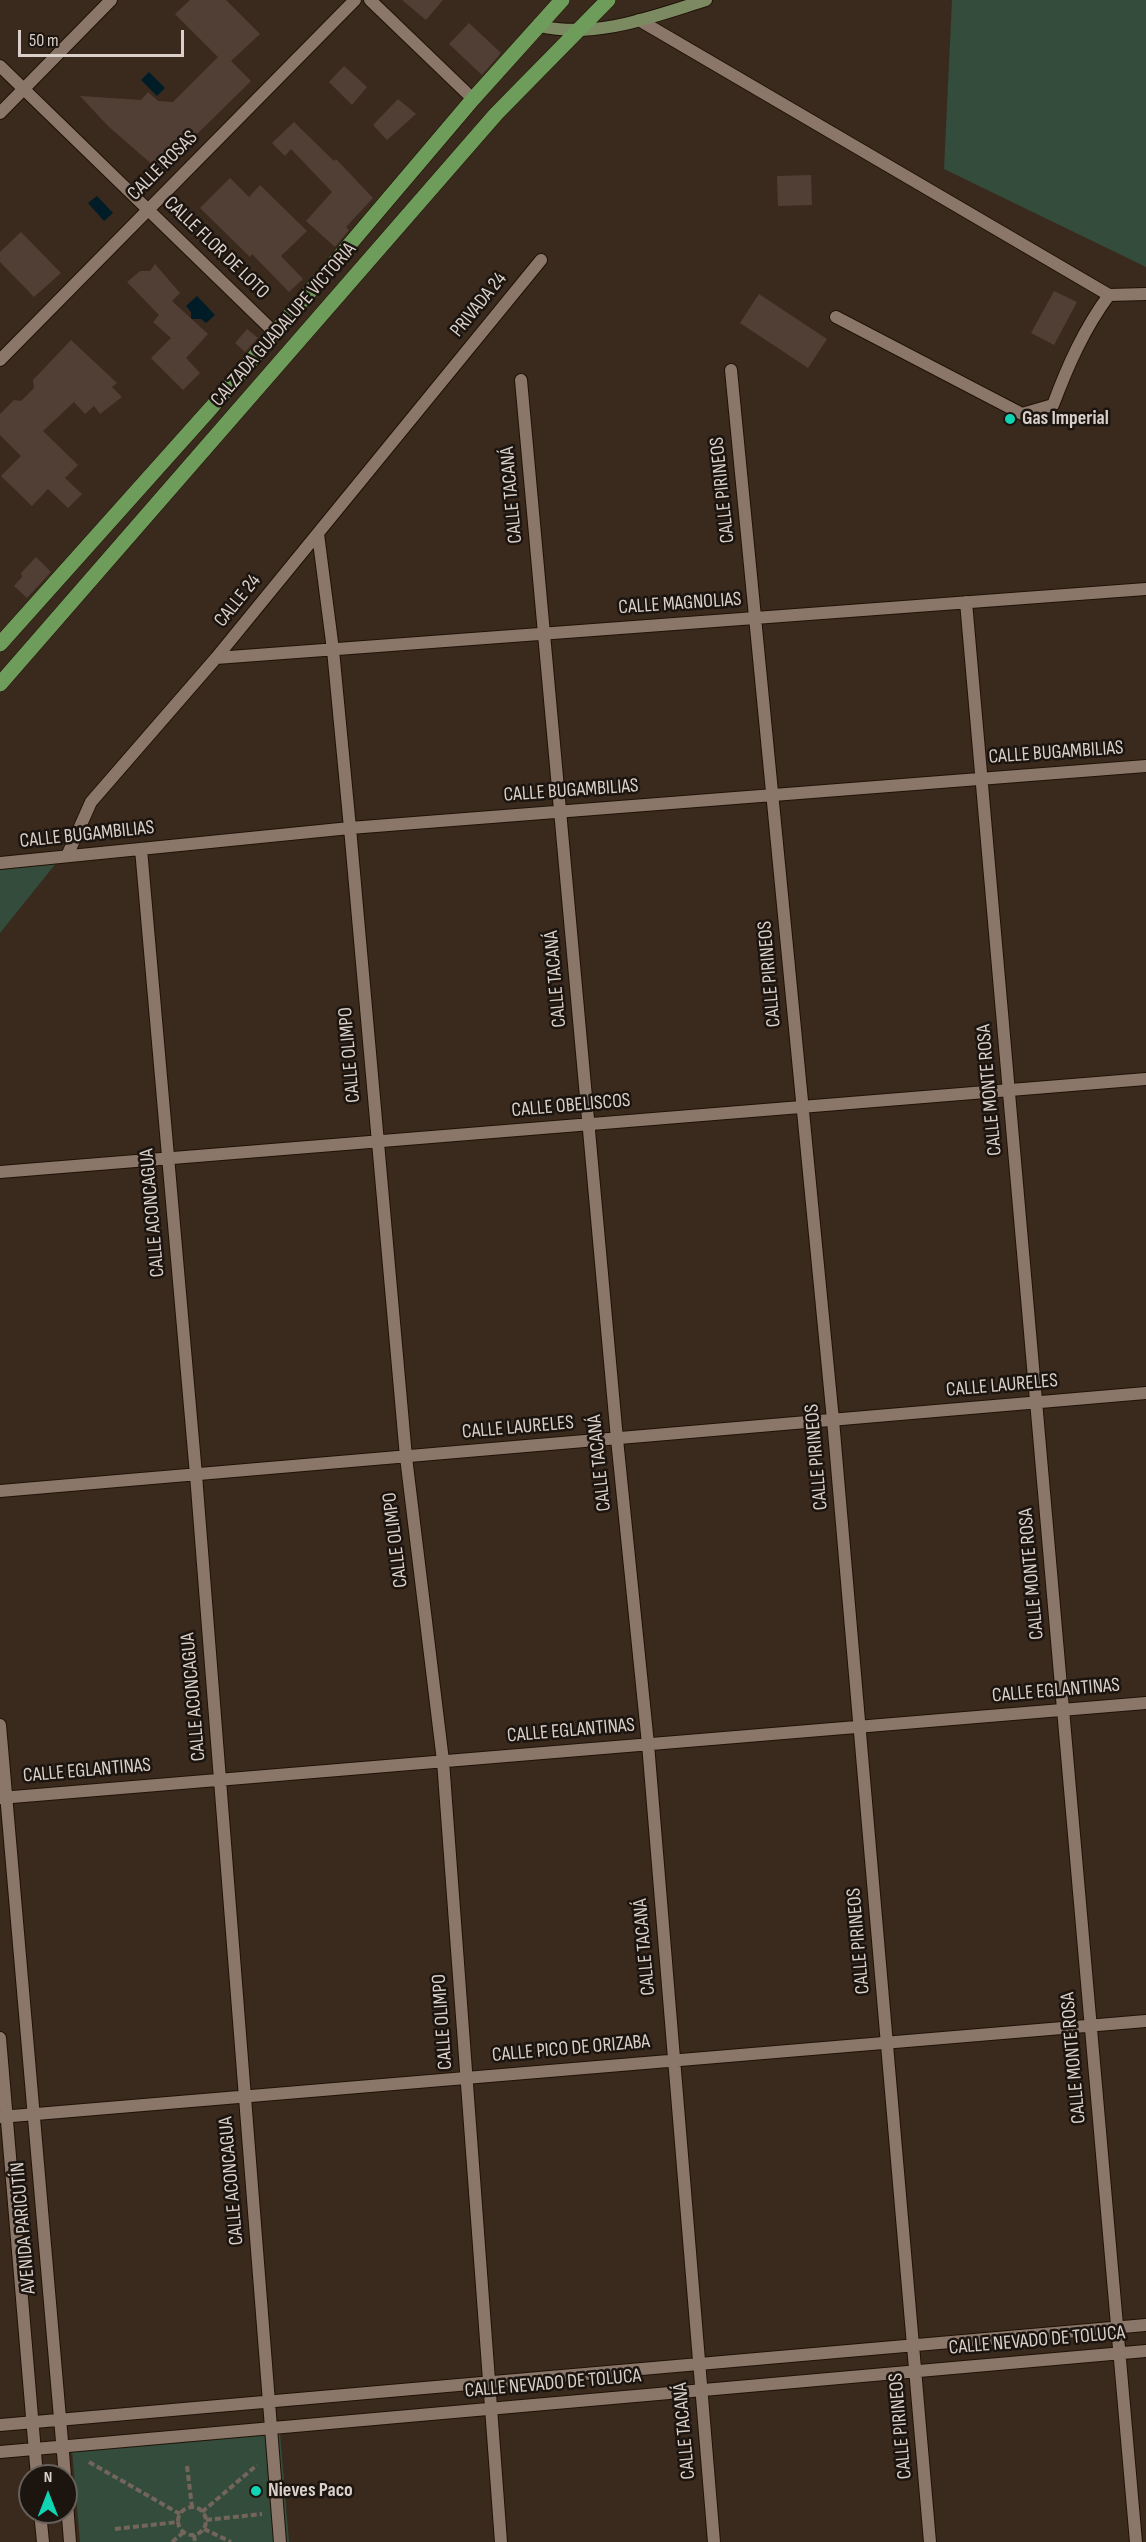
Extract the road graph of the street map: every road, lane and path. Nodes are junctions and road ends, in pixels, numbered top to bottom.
1 (111, 0) edge
2 (355, 0) edge
3 (370, 0) edge
4 (562, 0) edge
5 (608, 0) edge
6 (706, 0) edge
7 (639, 20) junction
8 (539, 26) junction
9 (580, 30) junction
10 (0, 66) edge
11 (24, 89) junction
12 (473, 99) junction
13 (0, 113) edge
14 (148, 210) junction
15 (540, 260) dead end
16 (1146, 294) edge
17 (1109, 295) junction
18 (836, 317) dead end
19 (275, 333) junction
20 (0, 360) edge
21 (731, 370) dead end
22 (447, 375) joint
23 (521, 380) dead end
24 (318, 534) junction
25 (1146, 589) edge
26 (966, 602) junction
27 (755, 618) junction
28 (544, 634) junction
29 (0, 644) edge
30 (333, 650) junction
31 (216, 658) junction
32 (0, 684) edge
33 (1146, 766) edge
34 (982, 779) junction
35 (772, 795) junction
36 (560, 811) junction
37 (350, 828) junction
38 (141, 849) junction
39 (67, 856) junction
40 (0, 863) edge
41 (1146, 1079) edge
42 (1009, 1090) junction
43 (802, 1107) junction
44 (589, 1124) junction
45 (377, 1141) junction
46 (168, 1158) junction
47 (0, 1172) edge
48 (1146, 1393) edge
49 (1037, 1403) junction
50 (833, 1420) junction
51 (617, 1439) junction
52 (406, 1456) junction
53 (196, 1474) junction
54 (0, 1491) edge
55 (1146, 1703) edge
56 (1064, 1710) junction
57 (0, 1725) edge
58 (860, 1727) junction
59 (648, 1744) junction
60 (443, 1761) junction
61 (220, 1780) junction
62 (3, 1798) edge
63 (1146, 2020) edge
64 (1091, 2025) junction
65 (0, 2038) edge
66 (887, 2042) junction
67 (674, 2060) junction
68 (467, 2077) junction
69 (245, 2096) junction
70 (33, 2114) junction
71 (3, 2116) edge
72 (1146, 2325) edge
73 (1118, 2327) junction
74 (913, 2345) junction
75 (1146, 2351) edge
76 (1119, 2353) junction
77 (699, 2364) junction
78 (915, 2372) junction
79 (489, 2382) junction
80 (701, 2390) junction
81 (269, 2401) junction
82 (491, 2409) junction
83 (60, 2419) junction
84 (33, 2422) junction
85 (0, 2425) edge
86 (271, 2428) junction
87 (62, 2446) junction
88 (35, 2449) junction
89 (0, 2452) edge
90 (36, 2464) edge
91 (64, 2464) edge
92 (258, 2464) dead end
93 (187, 2466) dead end
94 (192, 2507) junction
95 (202, 2512) junction
96 (272, 2513) dead end
97 (180, 2514) junction
98 (206, 2520) junction
99 (178, 2522) junction
100 (41, 2524) edge
101 (69, 2524) edge
102 (115, 2529) dead end
103 (204, 2529) junction
104 (184, 2532) junction
105 (194, 2535) junction
106 (43, 2542) edge
107 (70, 2542) edge
108 (172, 2542) edge
109 (195, 2542) edge
110 (231, 2542) edge
111 (280, 2542) edge
112 (501, 2542) edge
113 (714, 2542) edge
114 (930, 2542) edge
115 (1136, 2542) edge

1 - 11 street
2 - 14 street, CALLE ROSAS
3 - 12 street
4 - 8 main road, CALZADA GUADALUPE VICTORIA
5 - 9 main road, CALZADA GUADALUPE VICTORIA
6 - 7 main road
7 - 9 main road
7 - 17 street
8 - 9 main road
8 - 12 main road, CALZADA GUADALUPE VICTORIA
9 - 32 main road, CALZADA GUADALUPE VICTORIA
10 - 11 street, CALLE FLOR DE LOTO
11 - 13 street
11 - 14 street, CALLE FLOR DE LOTO
12 - 19 main road, CALZADA GUADALUPE VICTORIA
14 - 19 street, CALLE FLOR DE LOTO
14 - 20 street, CALLE ROSAS
15 - 22 street, PRIVADA 24
16 - 17 street
17 - 18 street
19 - 29 main road, CALZADA GUADALUPE VICTORIA
21 - 27 street, CALLE PIRINEOS
22 - 24 street, CALLE 24
23 - 28 street, CALLE TACANÁ
24 - 30 street, CALLE OLIMPO
24 - 31 street, CALLE 24
25 - 26 street, CALLE MAGNOLIAS
26 - 27 street, CALLE MAGNOLIAS
26 - 34 street, CALLE MONTE ROSA
27 - 28 street, CALLE MAGNOLIAS
27 - 35 street, CALLE PIRINEOS
28 - 30 street, CALLE MAGNOLIAS
28 - 36 street, CALLE TACANÁ
30 - 31 street, CALLE MAGNOLIAS
30 - 37 street, CALLE OLIMPO
31 - 39 street, CALLE 24
33 - 34 street, CALLE BUGAMBILIAS
34 - 35 street, CALLE BUGAMBILIAS
34 - 42 street, CALLE MONTE ROSA
35 - 36 street, CALLE BUGAMBILIAS
35 - 43 street, CALLE PIRINEOS
36 - 37 street, CALLE BUGAMBILIAS
36 - 44 street, CALLE TACANÁ
37 - 38 street, CALLE BUGAMBILIAS
37 - 45 street, CALLE OLIMPO
38 - 39 street, CALLE BUGAMBILIAS
38 - 46 street, CALLE ACONCAGUA
39 - 40 street, CALLE BUGAMBILIAS
41 - 42 street, CALLE OBELISCOS
42 - 43 street, CALLE OBELISCOS
42 - 49 street, CALLE MONTE ROSA
43 - 44 street, CALLE OBELISCOS
43 - 50 street, CALLE PIRINEOS
44 - 45 street, CALLE OBELISCOS
44 - 51 street, CALLE TACANÁ
45 - 46 street, CALLE OBELISCOS
45 - 52 street, CALLE OLIMPO
46 - 47 street, CALLE OBELISCOS
46 - 53 street, CALLE ACONCAGUA
48 - 49 street, CALLE LAURELES
49 - 50 street, CALLE LAURELES
49 - 56 street, CALLE MONTE ROSA
50 - 51 street, CALLE LAURELES
50 - 58 street, CALLE PIRINEOS
51 - 52 street, CALLE LAURELES
51 - 59 street, CALLE TACANÁ
52 - 53 street, CALLE LAURELES
52 - 60 street, CALLE OLIMPO
53 - 54 street, CALLE LAURELES
53 - 61 street, CALLE ACONCAGUA
55 - 56 street, CALLE EGLANTINAS
56 - 58 street, CALLE EGLANTINAS
56 - 64 street, CALLE MONTE ROSA
57 - 62 street, AVENIDA PARICUTÍN
58 - 59 street, CALLE EGLANTINAS
58 - 66 street, CALLE PIRINEOS
59 - 60 street, CALLE EGLANTINAS
59 - 67 street, CALLE TACANÁ
60 - 61 street, CALLE EGLANTINAS
60 - 68 street, CALLE OLIMPO
61 - 62 street, CALLE EGLANTINAS
61 - 69 street, CALLE ACONCAGUA
62 - 70 street, AVENIDA PARICUTÍN
63 - 64 street, CALLE PICO DE ORIZABA
64 - 66 street, CALLE PICO DE ORIZABA
64 - 73 street, CALLE MONTE ROSA
65 - 71 street, AVENIDA PARICUTÍN
66 - 67 street, CALLE PICO DE ORIZABA
66 - 74 street, CALLE PIRINEOS
67 - 68 street, CALLE PICO DE ORIZABA
67 - 77 street, CALLE TACANÁ
68 - 69 street, CALLE PICO DE ORIZABA
68 - 79 street, CALLE OLIMPO
69 - 70 street, CALLE PICO DE ORIZABA
69 - 81 street, CALLE ACONCAGUA
70 - 71 street, CALLE PICO DE ORIZABA
70 - 83 street, AVENIDA PARICUTÍN
71 - 84 street, AVENIDA PARICUTÍN
72 - 73 street, CALLE NEVADO DE TOLUCA
73 - 74 street, CALLE NEVADO DE TOLUCA
73 - 76 street, CALLE MONTE ROSA
74 - 77 street, CALLE NEVADO DE TOLUCA
74 - 78 street, CALLE PIRINEOS
75 - 76 street, CALLE NEVADO DE TOLUCA
76 - 78 street, CALLE NEVADO DE TOLUCA
76 - 115 street, CALLE MONTE ROSA
77 - 79 street, CALLE NEVADO DE TOLUCA
77 - 80 street, CALLE TACANÁ
78 - 80 street, CALLE NEVADO DE TOLUCA
78 - 114 street, CALLE PIRINEOS
79 - 81 street, CALLE NEVADO DE TOLUCA
79 - 82 street, CALLE OLIMPO
80 - 82 street, CALLE NEVADO DE TOLUCA
80 - 113 street, CALLE TACANÁ
81 - 83 street, CALLE NEVADO DE TOLUCA
81 - 86 street, CALLE ACONCAGUA
82 - 86 street, CALLE NEVADO DE TOLUCA
82 - 112 street, CALLE OLIMPO
83 - 84 street, CALLE NEVADO DE TOLUCA
83 - 87 street, AVENIDA PARICUTÍN
84 - 85 street, CALLE NEVADO DE TOLUCA
84 - 88 street, AVENIDA PARICUTÍN
86 - 87 street, CALLE NEVADO DE TOLUCA
86 - 111 street, CALLE ACONCAGUA
87 - 88 street, CALLE NEVADO DE TOLUCA
87 - 91 street, AVENIDA PARICUTÍN
87 - 97 path
88 - 89 street, CALLE NEVADO DE TOLUCA
88 - 90 street, AVENIDA PARICUTÍN
92 - 95 path
93 - 94 path
94 - 95 path
94 - 97 path
95 - 98 path
96 - 98 path
97 - 99 path
98 - 103 path
99 - 102 path
99 - 104 path
100 - 106 street
101 - 107 street
103 - 105 path
103 - 110 path
104 - 105 path
104 - 108 path
105 - 109 path

